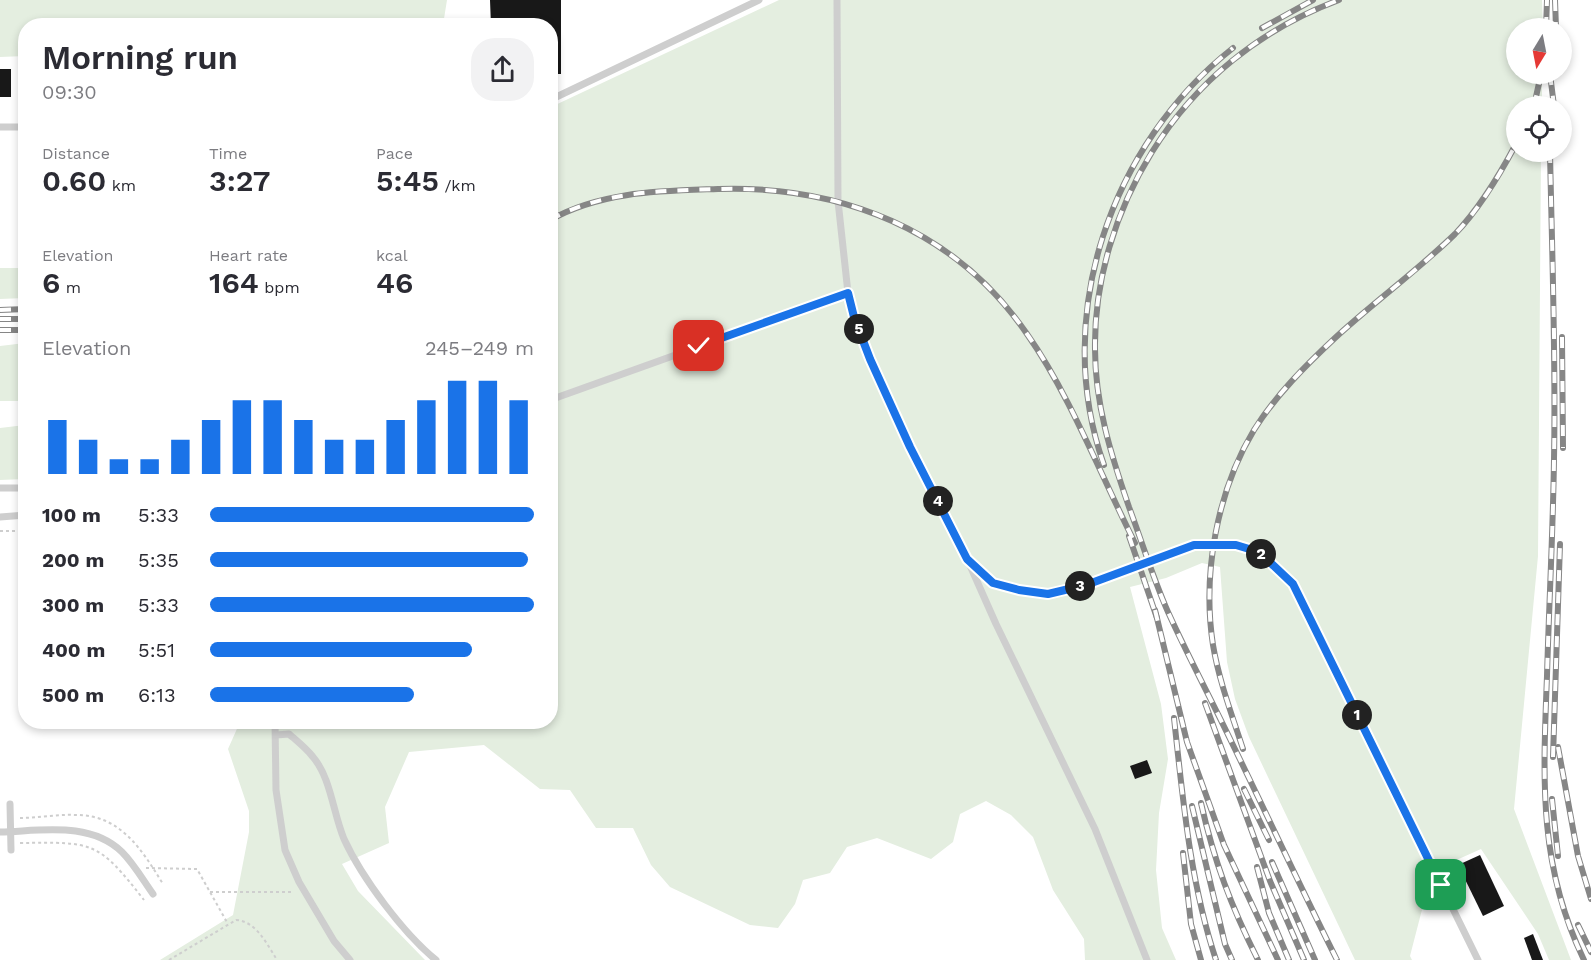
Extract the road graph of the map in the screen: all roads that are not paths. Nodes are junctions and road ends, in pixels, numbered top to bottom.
1 (759, 0) edge
2 (837, 0) edge
3 (558, 96) edge
4 (0, 127) edge
5 (18, 127) edge
6 (848, 293) junction
7 (558, 397) edge
8 (0, 488) edge
9 (18, 488) edge
10 (18, 516) edge
11 (0, 517) edge
12 (967, 559) junction
13 (276, 729) edge
14 (276, 735) junction
15 (10, 804) dead end
16 (0, 832) edge
17 (11, 832) junction
18 (11, 846) road end
19 (153, 894) dead end
20 (350, 960) edge
21 (436, 960) edge
22 (1147, 960) edge
23 (1478, 960) edge

1 - 3 lane
2 - 6 lane
4 - 5 lane
6 - 7 lane
6 - 12 lane
8 - 9 lane
10 - 11 lane
12 - 22 lane
12 - 23 lane
13 - 14 lane
14 - 20 lane
14 - 21 lane
15 - 17 lane
16 - 17 lane
17 - 18 lane
17 - 19 lane

